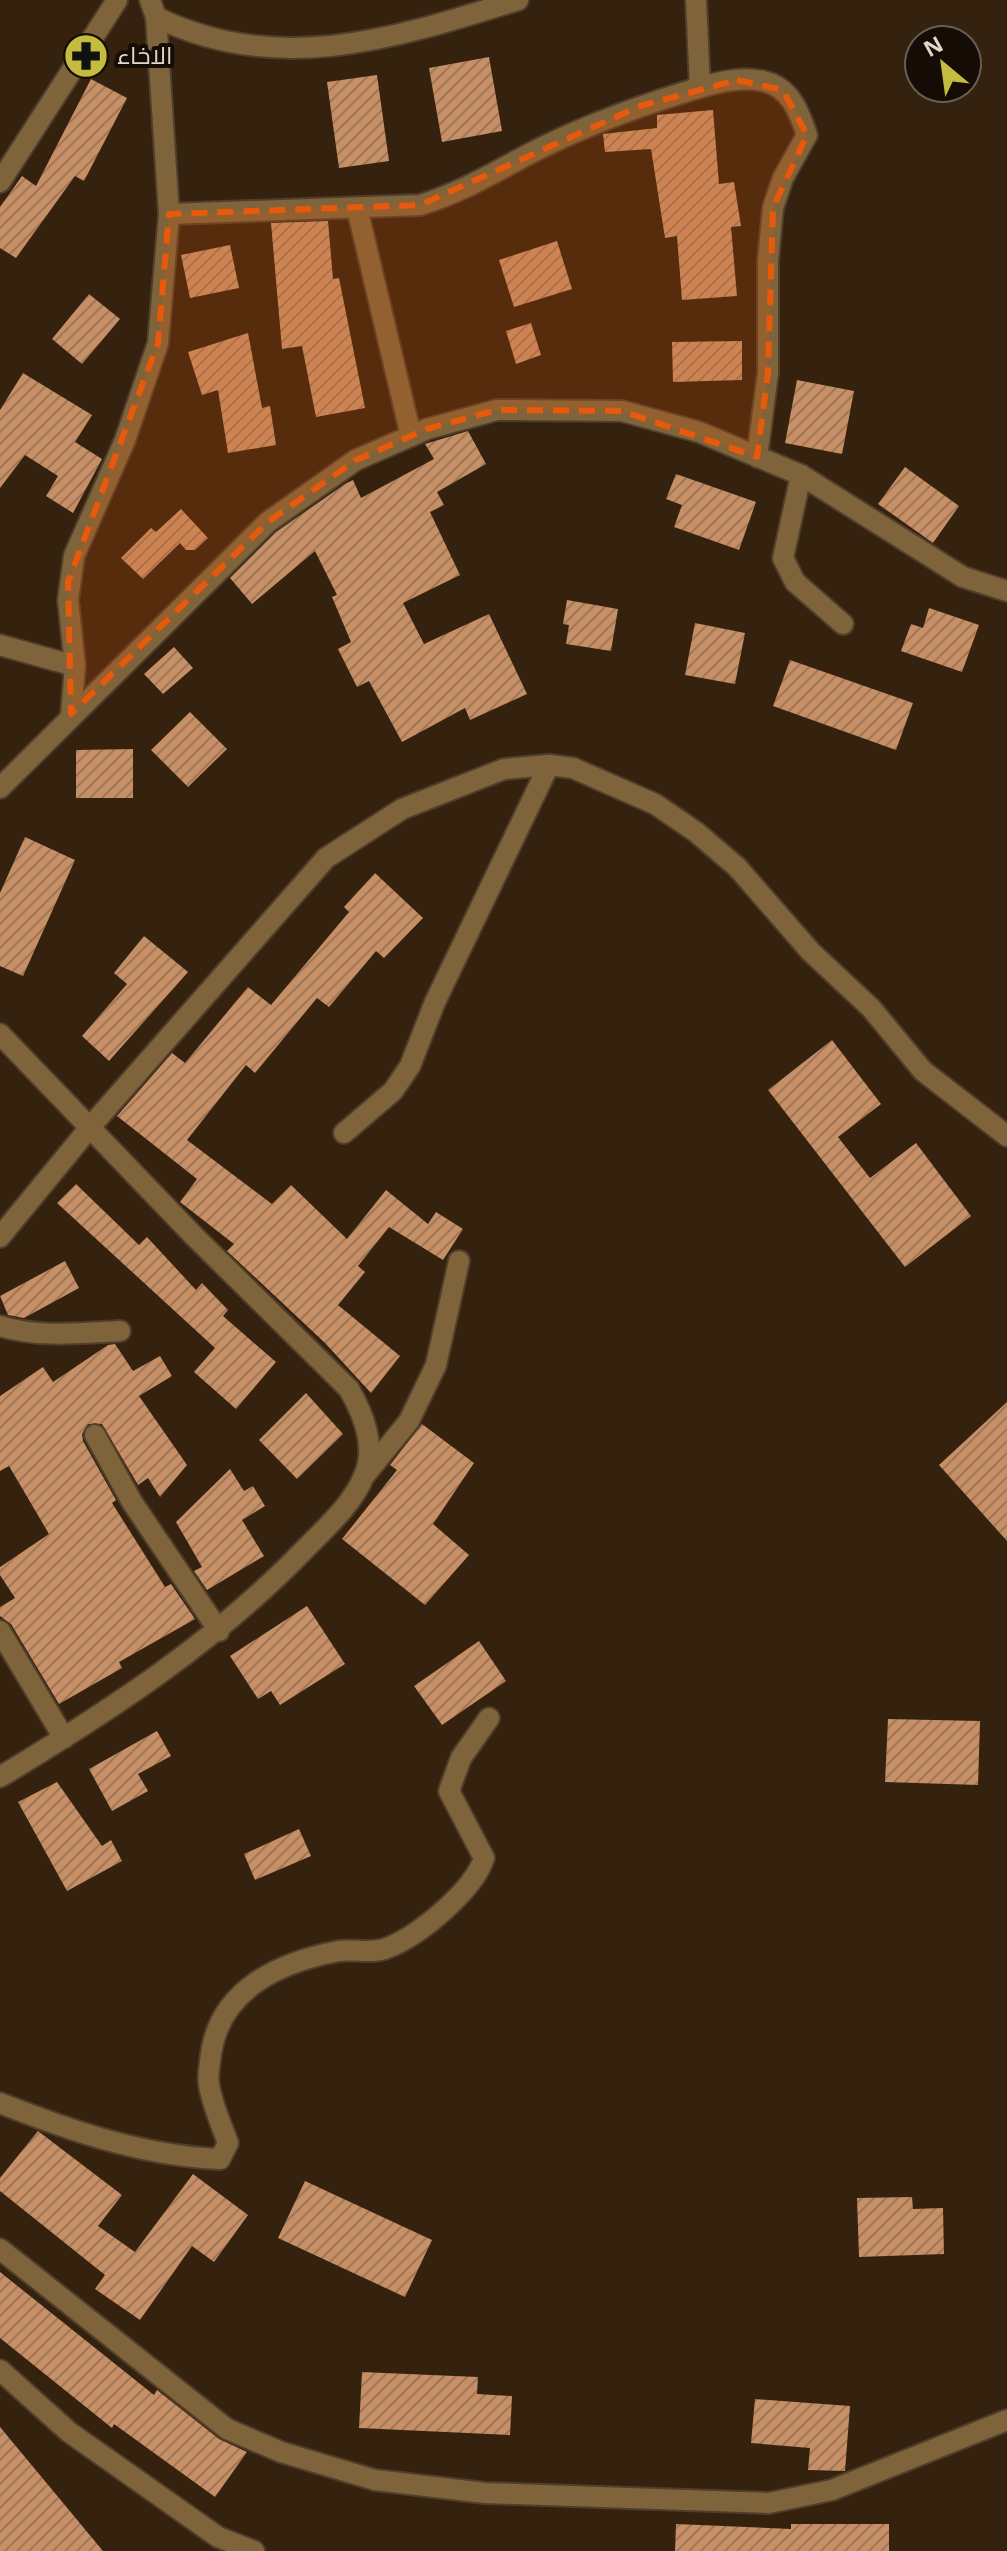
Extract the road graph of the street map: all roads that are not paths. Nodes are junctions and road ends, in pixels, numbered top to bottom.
1 (117, 0) edge
2 (518, 0) edge
3 (696, 0) edge
4 (153, 8) edge
5 (700, 87) junction
6 (0, 182) edge
7 (357, 208) junction
8 (169, 214) junction
9 (411, 436) junction
10 (757, 457) junction
11 (801, 475) junction
12 (1007, 591) edge
13 (843, 624) dead end
14 (0, 645) edge
15 (75, 666) junction
16 (71, 714) junction
17 (549, 765) junction
18 (0, 788) edge
19 (0, 1034) edge
20 (91, 1126) junction
21 (344, 1133) dead end
22 (1007, 1136) edge
23 (0, 1237) edge
24 (459, 1261) dead end
25 (0, 1326) edge
26 (120, 1331) dead end
27 (95, 1435) dead end
28 (365, 1475) junction
29 (0, 1631) edge
30 (219, 1631) junction
31 (489, 1718) dead end
32 (64, 1738) junction
33 (0, 1777) edge
34 (0, 2103) edge
35 (0, 2249) edge
36 (0, 2370) edge
37 (1007, 2420) edge
38 (254, 2551) edge

1 - 6 street
2 - 4 street
3 - 5 street
4 - 8 street
5 - 7 street
5 - 10 street
7 - 8 street
7 - 9 street
8 - 15 street
9 - 10 street
9 - 16 street
10 - 11 street
11 - 12 street
11 - 13 street
14 - 15 street
15 - 16 street
16 - 18 street
17 - 20 street
17 - 21 street
17 - 22 street
19 - 20 street
20 - 23 street
20 - 28 street
24 - 28 street
25 - 26 street
27 - 30 street
28 - 30 street
29 - 32 street
30 - 32 street
31 - 34 street
32 - 33 street
35 - 37 street
36 - 38 street

